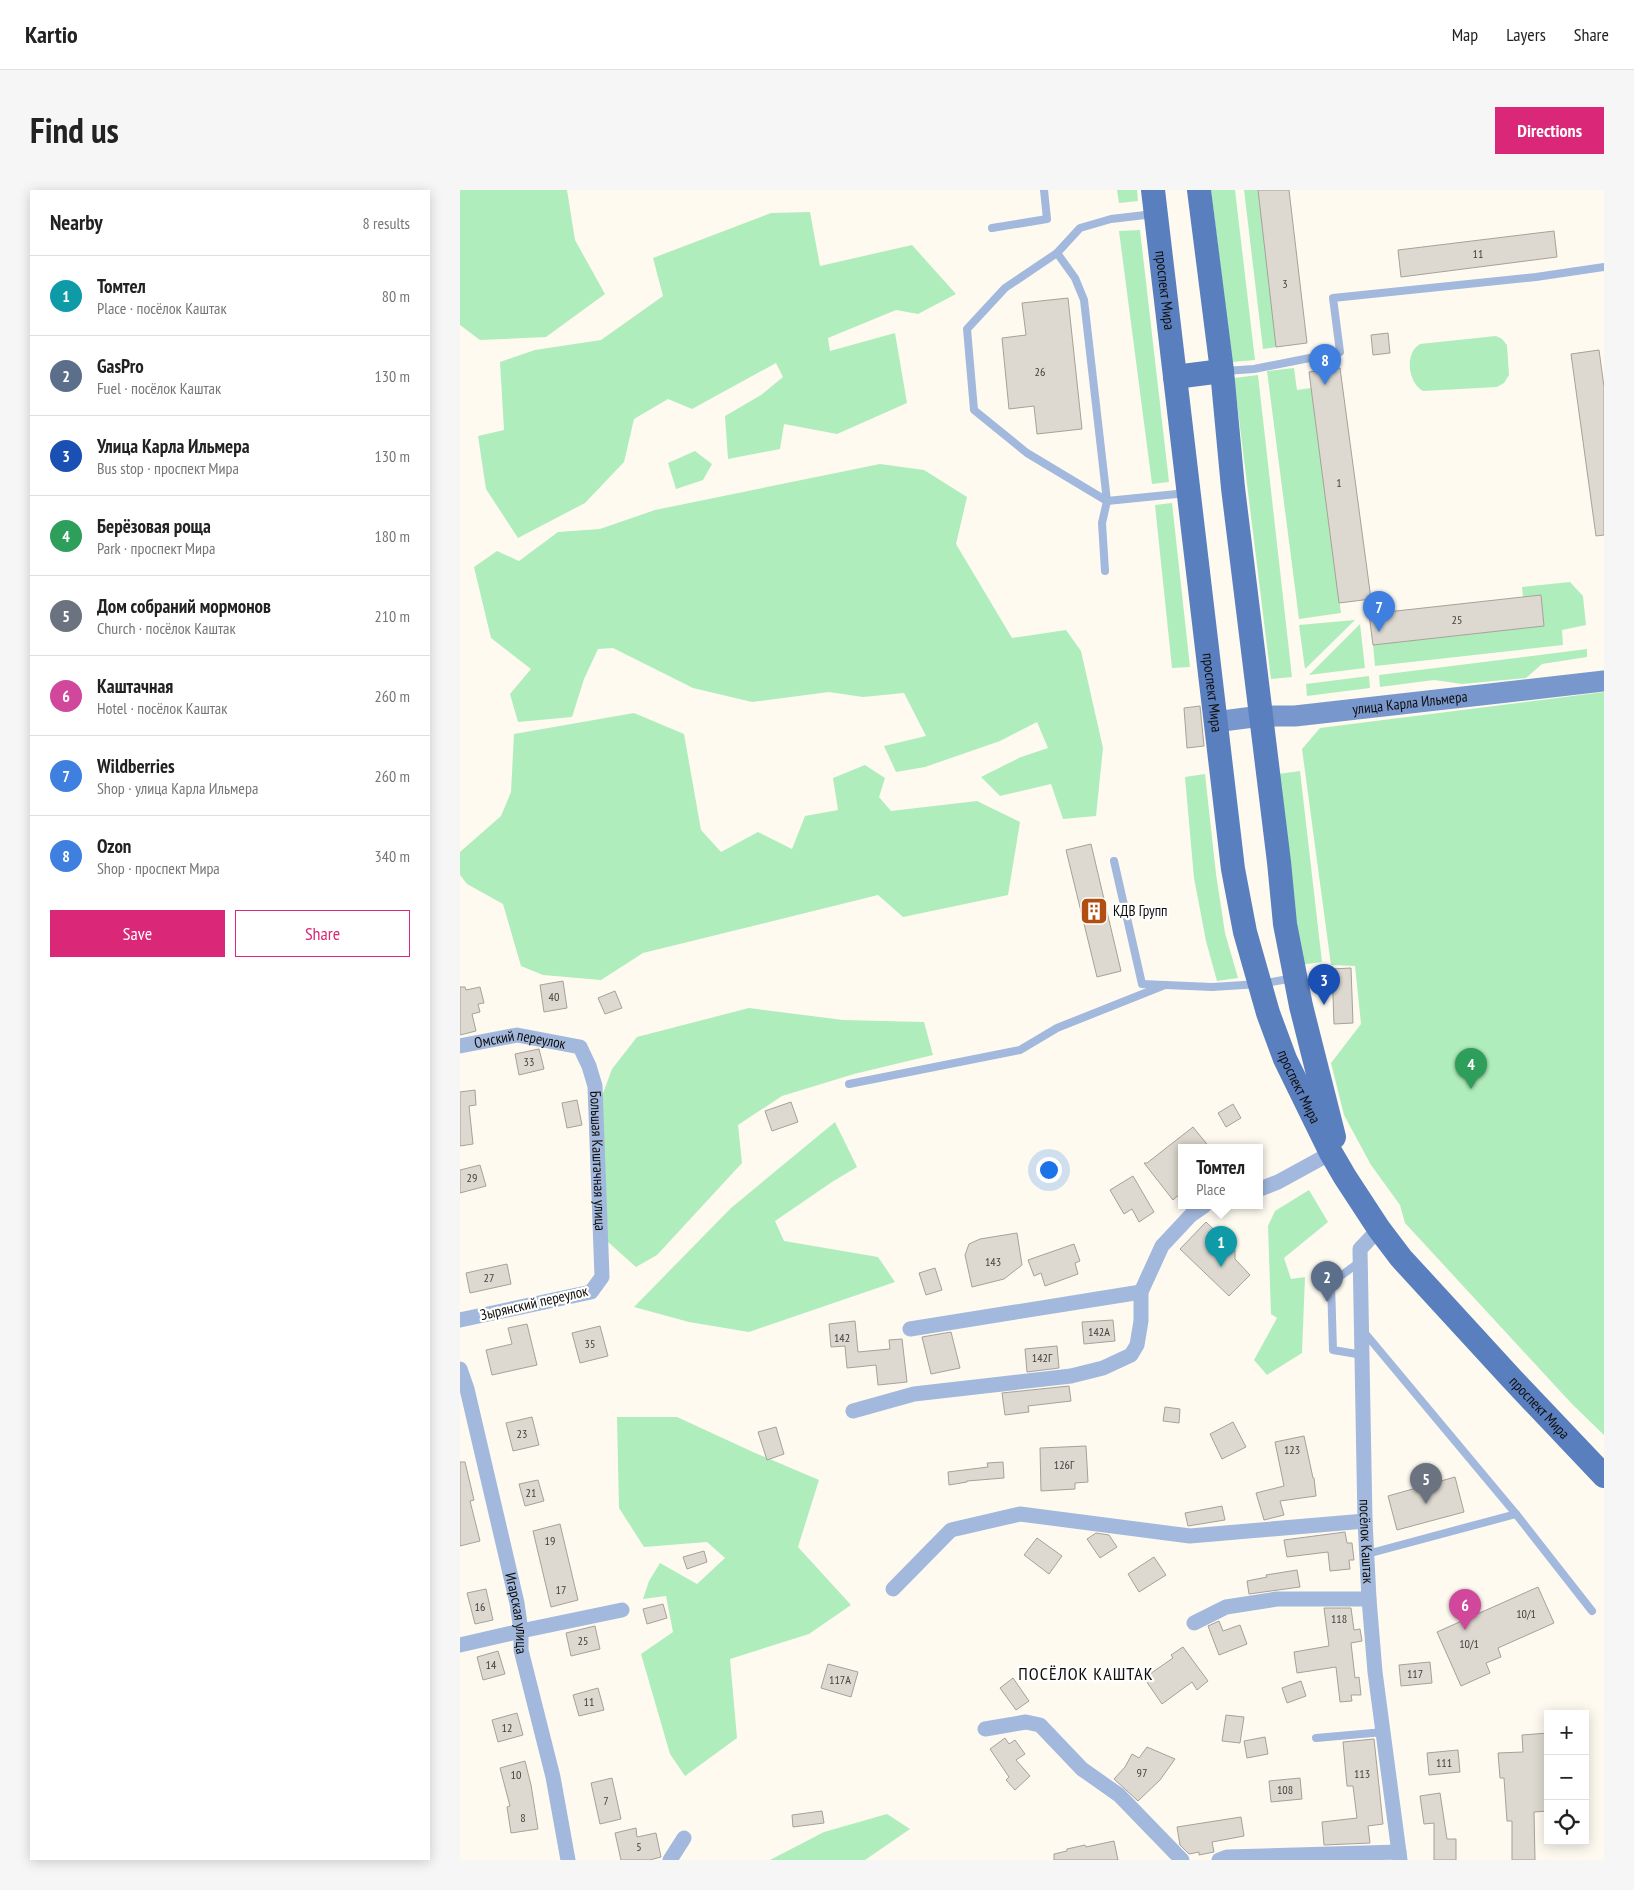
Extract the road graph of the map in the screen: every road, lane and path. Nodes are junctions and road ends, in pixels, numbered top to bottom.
1 (1044, 190) edge
2 (1153, 190) edge
3 (1199, 190) edge
4 (1156, 213) junction
5 (992, 228) dead end
6 (1057, 253) junction
7 (1604, 267) edge
8 (1222, 371) junction
9 (1174, 377) junction
10 (1188, 493) junction
11 (1107, 501) junction
12 (1105, 570) dead end
13 (1604, 681) edge
14 (1261, 716) junction
15 (1215, 722) junction
16 (1114, 861) dead end
17 (1296, 978) junction
18 (1260, 984) junction
19 (1165, 985) junction
20 (460, 1046) edge
21 (580, 1047) joint
22 (849, 1084) dead end
23 (1331, 1153) junction
24 (1345, 1177) junction
25 (1263, 1188) edge
26 (1199, 1209) edge
27 (1378, 1229) junction
28 (1361, 1261) junction
29 (602, 1277) joint
30 (1141, 1292) junction
31 (460, 1320) edge
32 (910, 1329) dead end
33 (1362, 1331) junction
34 (1363, 1356) junction
35 (460, 1368) edge
36 (853, 1411) dead end
37 (1604, 1476) edge
38 (1516, 1514) junction
39 (1365, 1520) junction
40 (1367, 1554) junction
41 (893, 1589) dead end
42 (1369, 1599) junction
43 (622, 1610) dead end
44 (1592, 1611) dead end
45 (1194, 1623) dead end
46 (521, 1630) junction
47 (460, 1645) edge
48 (985, 1729) dead end
49 (1384, 1732) junction
50 (1316, 1738) dead end
51 (684, 1838) dead end
52 (1400, 1856) edge
53 (568, 1860) edge
54 (670, 1860) edge
55 (1182, 1860) edge
56 (1220, 1860) edge

1 - 5 lane
2 - 4 main road, проспект Мира
3 - 8 main road, проспект Мира
4 - 6 lane
4 - 9 main road, проспект Мира
6 - 11 lane
6 - 11 lane
7 - 8 lane
8 - 9 main road
8 - 14 main road, проспект Мира
9 - 10 main road, проспект Мира
10 - 11 lane
10 - 15 main road, проспект Мира
11 - 12 lane
13 - 14 street, улица Карла Ильмера
14 - 15 street, улица Карла Ильмера
14 - 17 main road, проспект Мира
15 - 18 main road, проспект Мира
16 - 19 lane
17 - 18 lane
17 - 24 main road, проспект Мира
18 - 19 lane
18 - 23 main road, проспект Мира
19 - 22 lane
20 - 21 street, Омский переулок
21 - 29 street, Большая Каштачная улица
23 - 24 main road, проспект Мира
23 - 25 street
24 - 27 main road, проспект Мира
26 - 30 street
27 - 28 street, посёлок Каштак
27 - 37 main road, проспект Мира
28 - 33 street, посёлок Каштак
28 - 34 lane
29 - 31 street, Зырянский переулок
30 - 32 street
30 - 36 street
33 - 34 street, посёлок Каштак
33 - 38 lane
34 - 39 street, посёлок Каштак
35 - 46 street, Игарская улица
38 - 40 lane
38 - 44 lane
39 - 40 street, посёлок Каштак
39 - 41 street
40 - 42 street, посёлок Каштак
42 - 45 street
42 - 49 street, посёлок Каштак
43 - 46 street
46 - 47 street
46 - 53 street, Игарская улица
48 - 55 street
49 - 50 lane
49 - 52 street, посёлок Каштак
51 - 54 street
52 - 56 street

